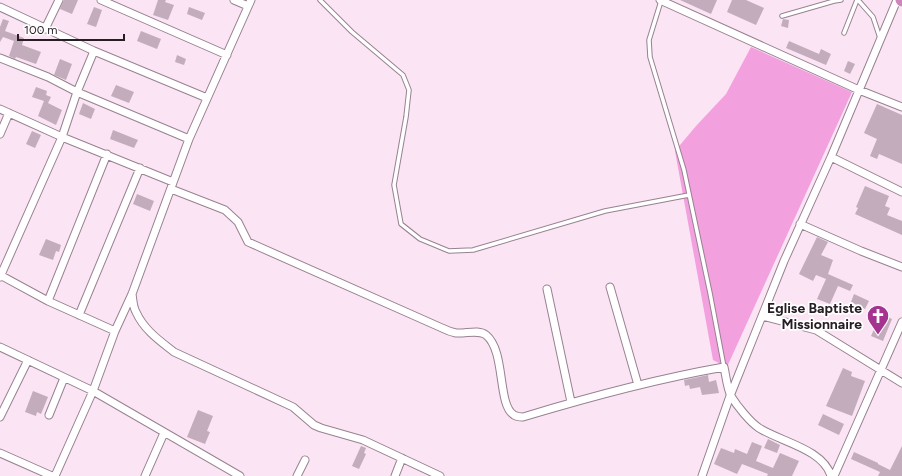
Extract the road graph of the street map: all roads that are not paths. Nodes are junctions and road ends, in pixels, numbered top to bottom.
1 (59, 0) edge
2 (101, 0) edge
3 (234, 0) edge
4 (320, 0) edge
5 (660, 0) edge
6 (841, 0) edge
7 (858, 0) edge
8 (897, 0) edge
9 (250, 3) edge
10 (0, 7) edge
11 (782, 16) dead end
12 (45, 29) junction
13 (844, 33) dead end
14 (881, 39) junction
15 (94, 51) junction
16 (227, 55) junction
17 (0, 58) edge
18 (859, 90) junction
19 (78, 92) junction
20 (207, 98) junction
21 (902, 107) edge
22 (0, 109) edge
23 (9, 113) junction
24 (0, 134) edge
25 (62, 137) junction
26 (189, 139) junction
27 (107, 154) junction
28 (831, 157) junction
29 (140, 168) junction
30 (172, 185) junction
31 (902, 192) edge
32 (689, 195) junction
33 (800, 224) junction
34 (902, 267) edge
35 (0, 276) edge
36 (610, 287) dead end
37 (547, 289) dead end
38 (132, 294) junction
39 (48, 301) junction
40 (79, 315) junction
41 (763, 316) junction
42 (902, 322) edge
43 (115, 331) junction
44 (0, 347) edge
45 (28, 360) junction
46 (724, 367) junction
47 (880, 371) junction
48 (64, 378) junction
49 (902, 383) edge
50 (638, 386) junction
51 (93, 391) junction
52 (730, 396) junction
53 (571, 402) junction
54 (48, 415) dead end
55 (0, 417) edge
56 (164, 433) junction
57 (0, 454) edge
58 (402, 458) junction
59 (305, 460) dead end
60 (53, 476) edge
61 (145, 476) edge
62 (240, 476) edge
63 (296, 476) edge
64 (395, 476) edge
65 (440, 476) edge
66 (702, 476) edge
67 (832, 476) edge

1 - 12 street
2 - 16 street
3 - 9 street
4 - 32 lane
5 - 18 street
5 - 32 lane
6 - 11 lane
7 - 13 lane
7 - 14 lane
8 - 14 street
9 - 16 street
10 - 12 street
12 - 15 street
14 - 18 street
15 - 19 street
15 - 20 street
16 - 20 street
17 - 19 street
18 - 21 street
18 - 28 street
19 - 25 street
19 - 26 street
20 - 26 street
22 - 23 street
23 - 24 street
23 - 25 street
25 - 27 street
25 - 35 street
26 - 30 street
27 - 29 street
27 - 39 street
28 - 31 street
28 - 33 street
29 - 30 street
29 - 40 street
30 - 38 street
30 - 53 street
32 - 46 lane
33 - 34 street
33 - 41 street
35 - 39 street
36 - 50 street
37 - 53 street
38 - 43 street
38 - 58 street
39 - 40 street
40 - 43 street
41 - 47 street
41 - 52 street
42 - 47 street
43 - 51 street
44 - 45 street
45 - 48 street
45 - 55 street
46 - 50 street
46 - 52 street
47 - 49 street
47 - 67 street
48 - 51 street
48 - 54 street
50 - 53 street
51 - 56 street
51 - 60 street
52 - 66 street
52 - 67 street
56 - 61 street
56 - 62 street
57 - 60 street
58 - 64 street
58 - 65 street
59 - 63 street

